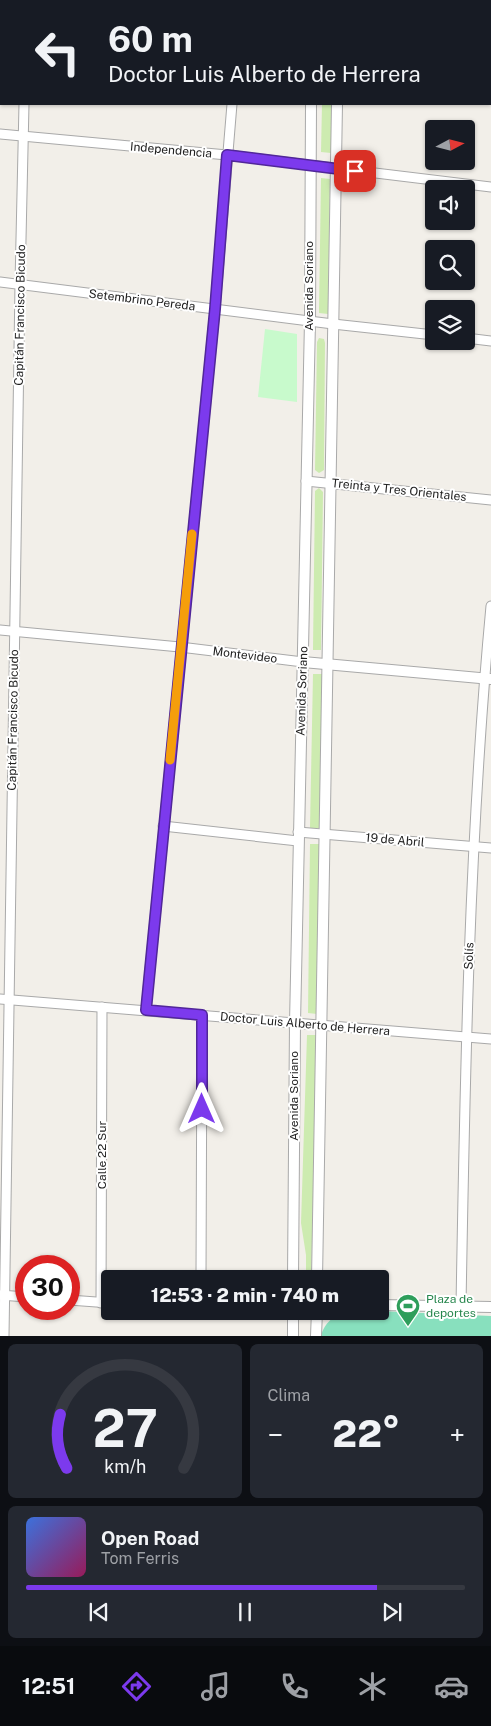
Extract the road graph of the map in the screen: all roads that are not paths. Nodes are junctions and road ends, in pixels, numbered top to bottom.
1 (24, 105) edge
2 (232, 105) edge
3 (311, 105) edge
4 (337, 105) edge
5 (0, 134) edge
6 (24, 137) junction
7 (227, 155) junction
8 (310, 165) junction
9 (336, 168) junction
10 (491, 187) edge
11 (0, 282) edge
12 (20, 284) junction
13 (215, 309) junction
14 (310, 321) junction
15 (333, 324) junction
16 (425, 334) edge
17 (475, 339) edge
18 (491, 341) edge
19 (306, 481) junction
20 (331, 483) junction
21 (491, 500) edge
22 (491, 606) edge
23 (0, 630) edge
24 (14, 631) junction
25 (180, 647) junction
26 (303, 662) junction
27 (328, 664) junction
28 (488, 679) edge
29 (163, 826) junction
30 (325, 834) junction
31 (298, 837) junction
32 (473, 846) junction
33 (491, 848) edge
34 (5, 999) edge
35 (102, 1007) junction
36 (146, 1010) junction
37 (202, 1015) junction
38 (295, 1023) junction
39 (322, 1026) junction
40 (466, 1038) junction
41 (491, 1039) edge
42 (105, 1270) edge
43 (201, 1270) edge
44 (294, 1270) edge
45 (318, 1270) edge
46 (2, 1295) edge
47 (15, 1296) edge
48 (80, 1301) edge
49 (101, 1303) edge
50 (389, 1305) edge
51 (461, 1306) junction
52 (491, 1306) edge
53 (293, 1320) edge
54 (317, 1320) edge
55 (4, 1336) edge
56 (293, 1336) edge
57 (316, 1336) edge

1 - 6 street, Capitán Francisco Bicudo
2 - 7 street
3 - 8 street, Avenida Soriano
4 - 9 street, Avenida Soriano
5 - 6 street, Independencia
6 - 7 street, Independencia
6 - 12 street, Capitán Francisco Bicudo
7 - 8 street, Independencia
7 - 13 street
8 - 9 street, Independencia
8 - 14 street, Avenida Soriano
9 - 10 street, Independencia
9 - 15 street, Avenida Soriano
11 - 12 street, Setembrino Pereda
12 - 13 street, Setembrino Pereda
12 - 24 street, Capitán Francisco Bicudo
13 - 14 street, Setembrino Pereda
13 - 25 street
14 - 15 street, Setembrino Pereda
14 - 19 street, Avenida Soriano
15 - 16 street, Setembrino Pereda
15 - 20 street, Avenida Soriano
17 - 18 street
19 - 20 street, Treinta y Tres Orientales
19 - 26 street, Avenida Soriano
20 - 21 street, Treinta y Tres Orientales
20 - 27 street, Avenida Soriano
22 - 28 street, Solís
23 - 24 street, Montevideo
24 - 25 street, Montevideo
24 - 34 street, Capitán Francisco Bicudo
25 - 26 street, Montevideo
25 - 29 street
26 - 27 street, Montevideo
26 - 31 street, Avenida Soriano
27 - 28 street, Montevideo
27 - 30 street, Avenida Soriano
28 - 32 street, Solís
29 - 31 street, 19 de Abril
29 - 36 street
30 - 31 street, 19 de Abril
30 - 32 street, 19 de Abril
30 - 39 street, Avenida Soriano
31 - 38 street, Avenida Soriano
32 - 33 street, 19 de Abril
32 - 40 street, Solís
34 - 35 street, Doctor Luis Alberto de Herrera
34 - 46 street, Capitán Francisco Bicudo
35 - 36 street, Doctor Luis Alberto de Herrera
35 - 42 street, Calle 22 Sur
36 - 37 street, Doctor Luis Alberto de Herrera
37 - 38 street, Doctor Luis Alberto de Herrera
37 - 43 street
38 - 39 street, Doctor Luis Alberto de Herrera
38 - 44 street, Avenida Soriano
39 - 40 street, Doctor Luis Alberto de Herrera
39 - 45 street, Avenida Soriano
40 - 41 street, Doctor Luis Alberto de Herrera
40 - 51 street, Solís
46 - 47 street
46 - 55 street, Capitán Francisco Bicudo
48 - 49 street
50 - 51 street
51 - 52 street
53 - 56 street
54 - 57 street

